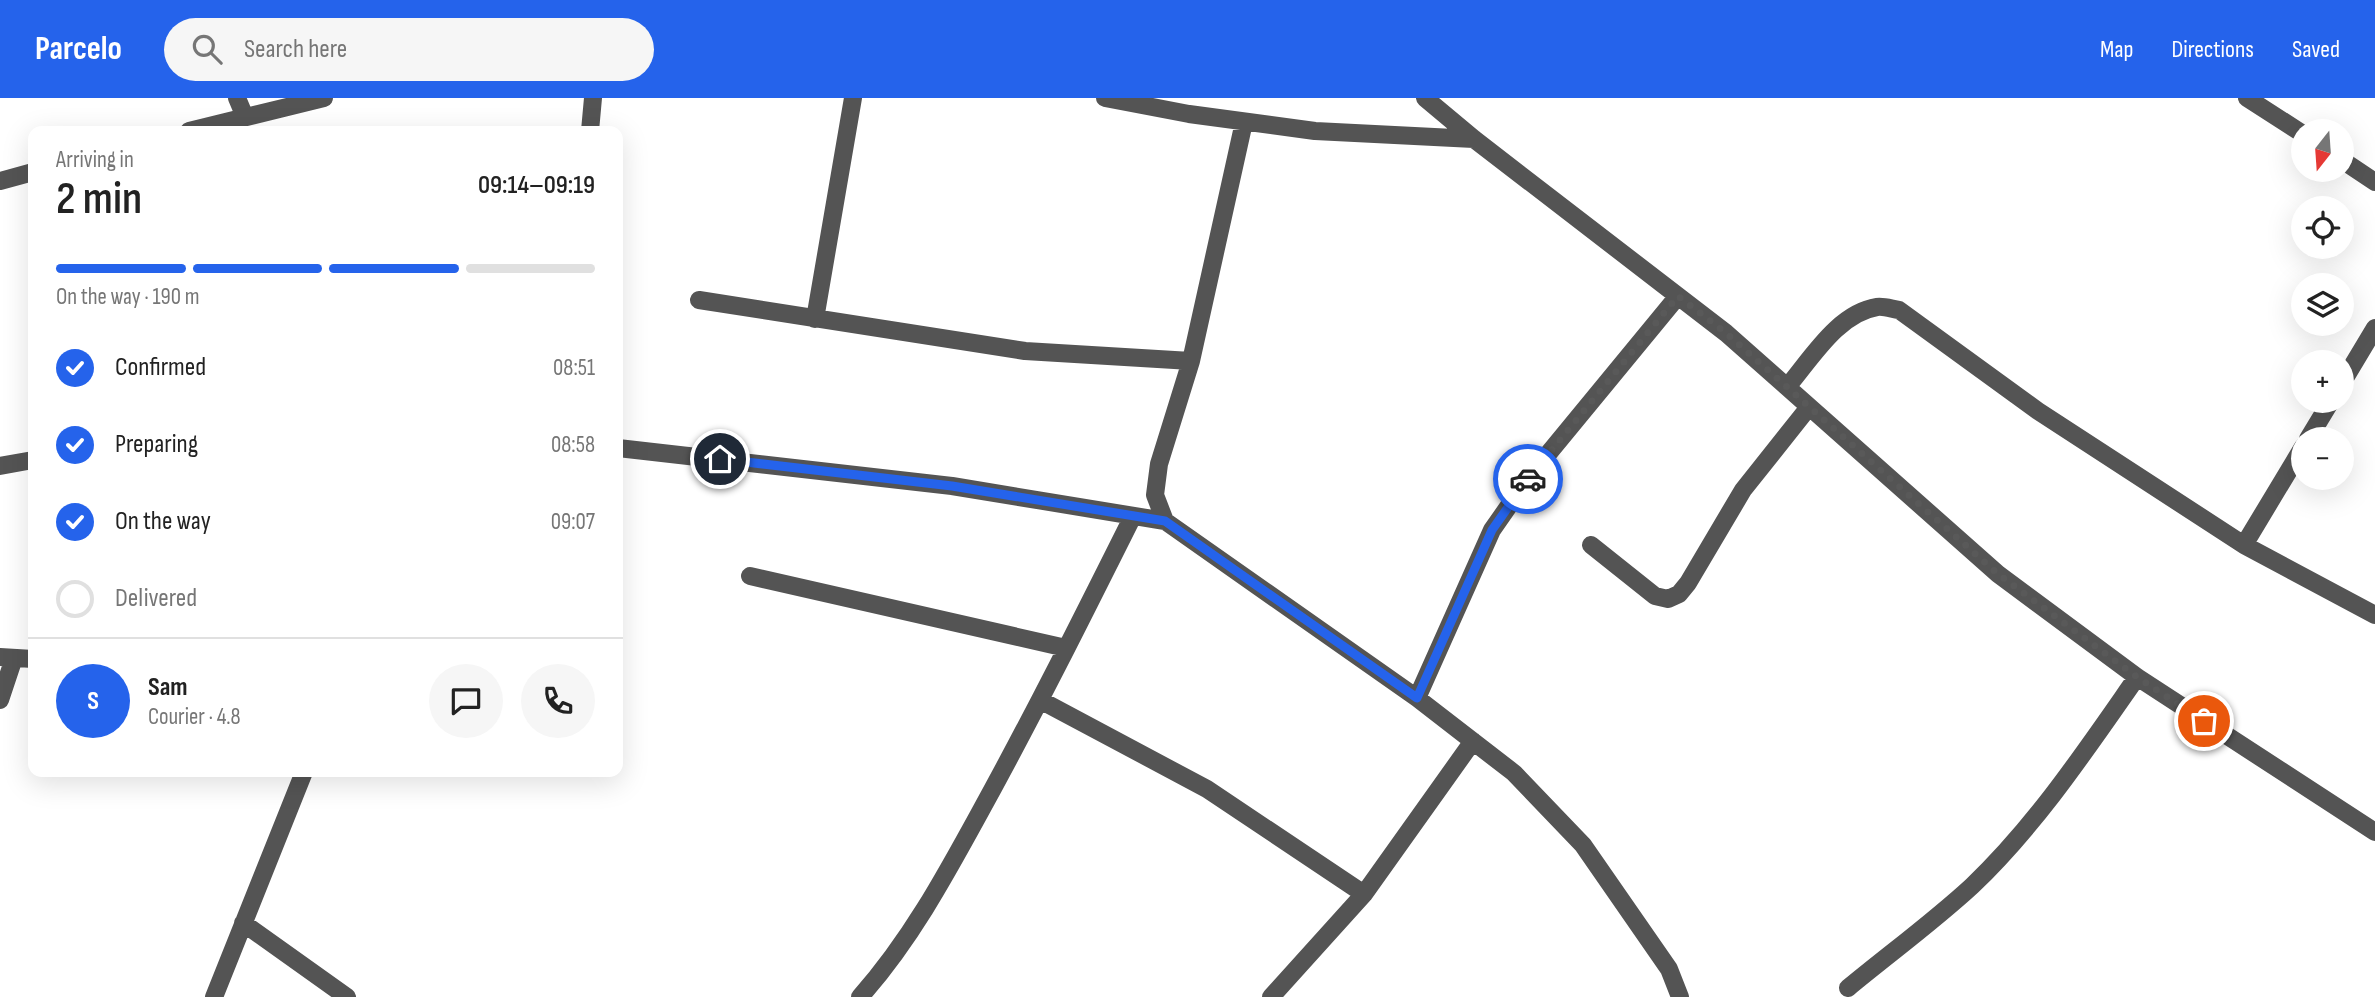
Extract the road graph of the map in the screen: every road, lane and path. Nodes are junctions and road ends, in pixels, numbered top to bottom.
1 (237, 98) edge
2 (324, 98) edge
3 (593, 98) edge
4 (853, 98) edge
5 (1105, 98) edge
6 (1425, 98) edge
7 (2247, 98) edge
8 (245, 117) junction
9 (1244, 122) junction
10 (209, 126) edge
11 (590, 126) edge
12 (2291, 126) edge
13 (1474, 139) junction
14 (2354, 168) edge
15 (28, 173) edge
16 (0, 181) edge
17 (2375, 181) edge
18 (1678, 296) junction
19 (699, 300) dead end
20 (815, 319) junction
21 (2375, 328) edge
22 (1191, 361) junction
23 (2354, 363) edge
24 (1787, 387) junction
25 (1809, 407) junction
26 (623, 449) edge
27 (28, 461) edge
28 (0, 466) edge
29 (2291, 467) edge
30 (1133, 516) junction
31 (1165, 521) junction
32 (1591, 545) dead end
33 (2244, 545) junction
34 (750, 576) dead end
35 (2375, 615) edge
36 (1066, 648) junction
37 (7, 658) edge
38 (28, 659) edge
39 (2137, 677) junction
40 (1417, 698) junction
41 (0, 700) edge
42 (1040, 700) junction
43 (1473, 741) junction
44 (302, 777) edge
45 (2375, 832) edge
46 (1364, 894) junction
47 (243, 923) junction
48 (1848, 988) dead end
49 (214, 997) edge
50 (347, 997) edge
51 (860, 997) edge
52 (1270, 997) edge
53 (1680, 997) edge

1 - 8 street
2 - 8 street
3 - 11 street
4 - 20 street
5 - 9 street
6 - 13 street
7 - 12 street
8 - 10 street
9 - 13 street
9 - 22 street
13 - 18 street
14 - 17 street
15 - 16 street
18 - 24 street
18 - 40 street
19 - 20 street
20 - 22 street
21 - 23 street
22 - 31 street
24 - 25 street
24 - 33 street
25 - 32 street
25 - 39 street
26 - 30 street
27 - 28 street
29 - 33 street
30 - 31 street
30 - 36 street
31 - 40 street
33 - 35 street
34 - 36 street
36 - 42 street
37 - 38 street
37 - 41 street
39 - 45 street
39 - 48 street
40 - 43 street
42 - 46 street
42 - 51 street
43 - 46 street
43 - 53 street
44 - 47 street
46 - 52 street
47 - 49 street
47 - 50 street

